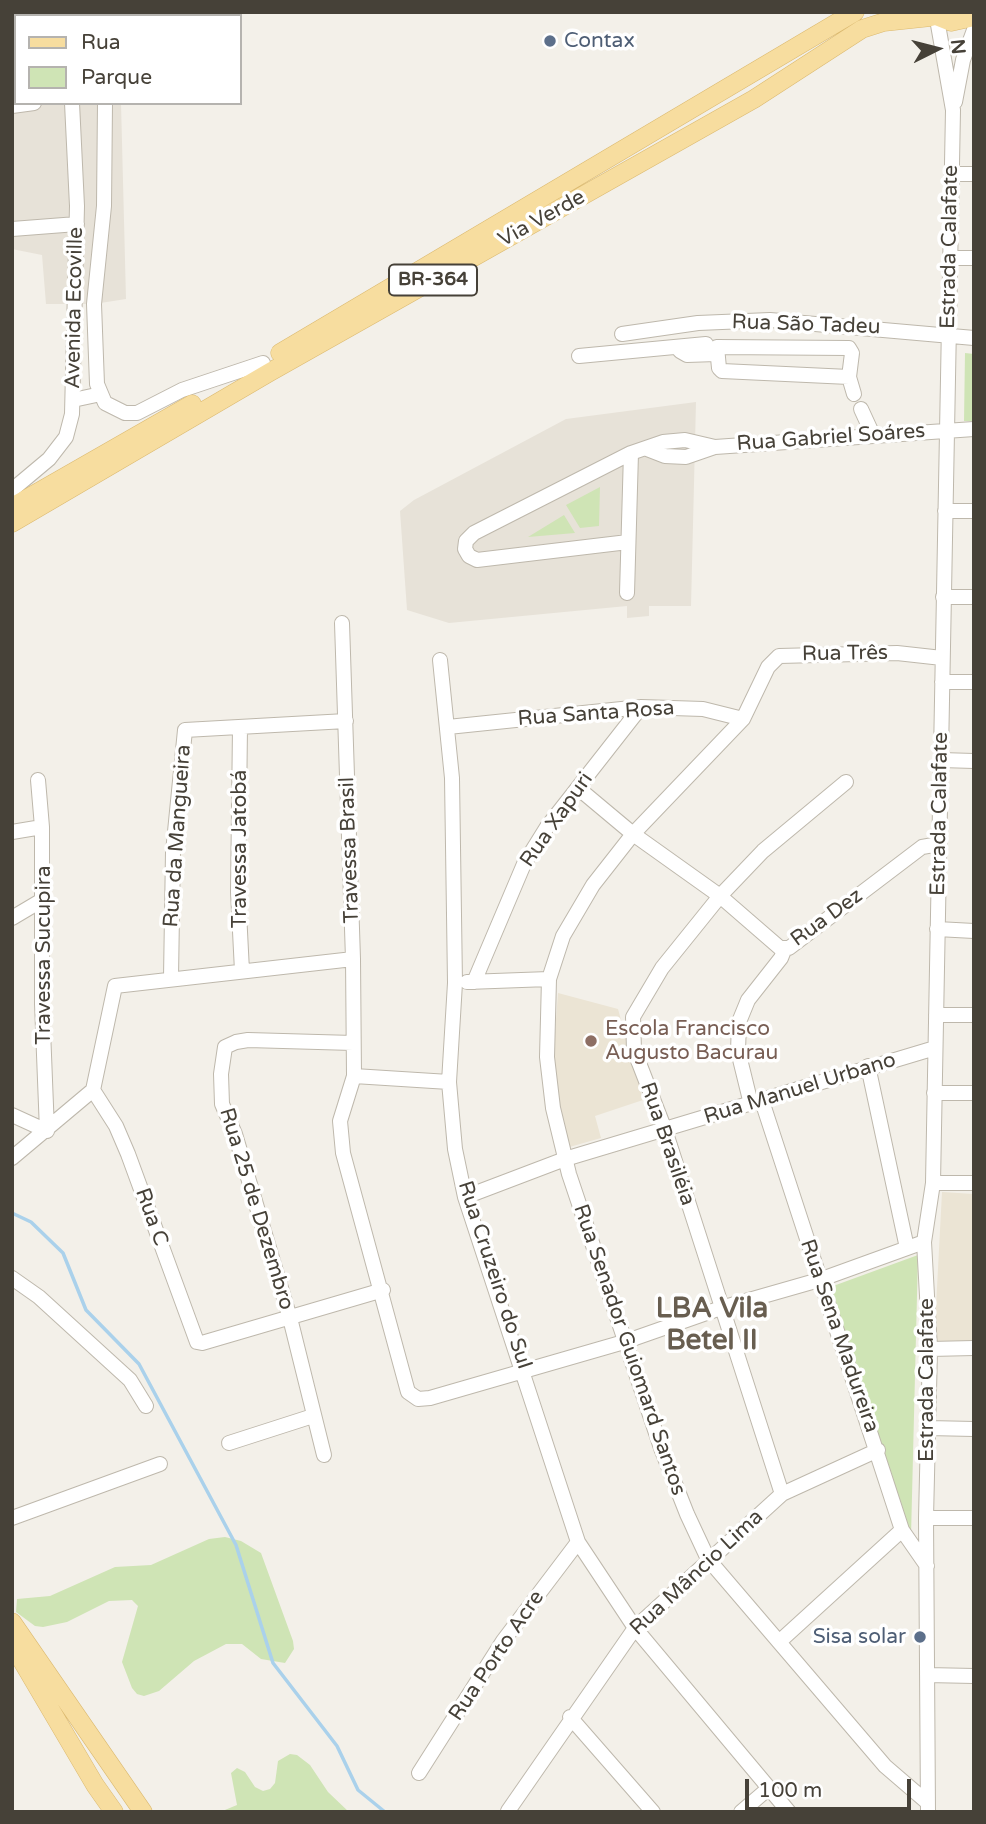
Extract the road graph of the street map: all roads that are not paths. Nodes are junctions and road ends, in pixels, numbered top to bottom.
1 (855, 12) edge
2 (931, 16) edge
3 (974, 17) edge
4 (974, 30) edge
5 (72, 105) edge
6 (105, 105) edge
7 (953, 110) junction
8 (951, 174) junction
9 (974, 174) edge
10 (77, 206) junction
11 (103, 215) junction
12 (77, 224) junction
13 (12, 229) edge
14 (950, 258) junction
15 (974, 258) edge
16 (95, 334) junction
17 (622, 334) dead end
18 (73, 335) junction
19 (948, 335) junction
20 (974, 338) edge
21 (711, 349) junction
22 (579, 356) dead end
23 (263, 363) junction
24 (849, 377) junction
25 (101, 394) junction
26 (854, 394) dead end
27 (73, 400) junction
28 (861, 409) dead end
29 (947, 429) junction
30 (974, 429) edge
31 (873, 435) junction
32 (631, 453) junction
33 (12, 490) edge
34 (12, 507) edge
35 (945, 511) junction
36 (974, 511) edge
37 (12, 523) edge
38 (628, 542) junction
39 (627, 593) dead end
40 (943, 597) junction
41 (974, 597) edge
42 (342, 623) dead end
43 (943, 658) junction
44 (440, 660) dead end
45 (942, 682) junction
46 (974, 682) edge
47 (641, 707) junction
48 (743, 719) junction
49 (346, 721) junction
50 (240, 727) junction
51 (448, 727) junction
52 (940, 760) junction
53 (974, 761) edge
54 (38, 780) dead end
55 (846, 782) dead end
56 (578, 788) junction
57 (42, 827) junction
58 (12, 832) edge
59 (633, 834) junction
60 (939, 844) junction
61 (720, 896) junction
62 (44, 899) junction
63 (12, 918) edge
64 (937, 929) junction
65 (974, 931) edge
66 (785, 948) junction
67 (353, 959) junction
68 (242, 971) junction
69 (170, 977) junction
70 (549, 979) junction
71 (474, 982) junction
72 (455, 983) junction
73 (936, 1015) junction
74 (974, 1015) edge
75 (353, 1043) junction
76 (935, 1048) junction
77 (868, 1066) junction
78 (354, 1076) junction
79 (449, 1082) junction
80 (93, 1090) junction
81 (934, 1093) junction
82 (974, 1093) edge
83 (756, 1103) junction
84 (12, 1115) edge
85 (665, 1130) junction
86 (47, 1131) junction
87 (12, 1158) edge
88 (565, 1159) junction
89 (933, 1183) junction
90 (974, 1183) edge
91 (466, 1197) junction
92 (924, 1241) junction
93 (907, 1248) junction
94 (12, 1278) edge
95 (819, 1280) junction
96 (383, 1290) junction
97 (721, 1308) junction
98 (290, 1318) junction
99 (624, 1342) junction
100 (974, 1348) edge
101 (930, 1349) junction
102 (524, 1370) junction
103 (146, 1406) dead end
104 (313, 1416) junction
105 (928, 1428) junction
106 (974, 1429) edge
107 (229, 1443) dead end
108 (878, 1450) junction
109 (324, 1455) dead end
110 (160, 1464) dead end
111 (782, 1494) junction
112 (12, 1518) edge
113 (926, 1518) junction
114 (974, 1518) edge
115 (902, 1530) junction
116 (578, 1542) junction
117 (708, 1559) junction
118 (927, 1566) junction
119 (12, 1622) edge
120 (635, 1628) junction
121 (779, 1642) junction
122 (18, 1649) edge
123 (927, 1675) junction
124 (974, 1676) edge
125 (570, 1717) junction
126 (419, 1773) dead end
127 (769, 1788) junction
128 (928, 1807) edge
129 (508, 1811) edge
130 (114, 1812) edge
131 (142, 1812) edge
132 (653, 1812) edge
133 (741, 1812) edge
134 (789, 1812) edge

1 - 23 main road, Via Verde / BR-364
2 - 3 main road, BR-364
2 - 7 street, Estrada Calafate
2 - 37 main road, Via Verde / BR-364
4 - 7 street, Estrada Calafate
5 - 10 street, Avenida Ecoville
6 - 11 street
7 - 8 street, Estrada Calafate
8 - 9 street
8 - 14 street, Estrada Calafate
10 - 11 street
10 - 12 street, Avenida Ecoville
11 - 16 street
12 - 13 street
12 - 18 street, Avenida Ecoville
14 - 15 street
14 - 19 street, Estrada Calafate
16 - 18 street
16 - 25 street
17 - 19 street, Rua São Tadeu
18 - 27 street, Avenida Ecoville
19 - 20 street, Rua São Tadeu
19 - 29 street, Estrada Calafate
21 - 22 street
21 - 24 street
21 - 24 street
23 - 25 street, Via Verde
23 - 34 main road, Via Verde / BR-364
24 - 26 street
25 - 27 street
27 - 33 street, Avenida Ecoville
28 - 31 street
29 - 30 street, Rua Gabriel Soáres
29 - 31 street, Rua Gabriel Soáres
29 - 35 street, Estrada Calafate
31 - 32 street, Rua Gabriel Soáres
32 - 38 street
32 - 38 street, Rua Gabriel Soáres
35 - 36 street
35 - 40 street, Estrada Calafate
38 - 39 street
40 - 41 street
40 - 43 street, Estrada Calafate
42 - 49 street, Travessa Brasil
43 - 45 street, Estrada Calafate
43 - 48 street, Rua Três
44 - 51 street, Rua Cruzeiro do Sul
45 - 46 street
45 - 52 street, Estrada Calafate
47 - 48 street, Rua Santa Rosa
47 - 51 street, Rua Santa Rosa
47 - 56 street, Rua Xapuri
48 - 59 street, Rua Senador Guiomard Santos
49 - 50 street, Rua da Mangueira
49 - 67 street, Travessa Brasil
50 - 68 street, Travessa Jatobá
50 - 69 street, Rua da Mangueira
51 - 72 street, Rua Cruzeiro do Sul
52 - 53 street
52 - 60 street, Estrada Calafate
54 - 57 street, Travessa Sucupira
55 - 61 street, Rua Brasiléia
56 - 59 street, Rua Dez
56 - 71 street, Rua Xapuri
57 - 58 street
57 - 62 street, Travessa Sucupira
59 - 61 street, Rua Dez
59 - 70 street, Rua Senador Guiomard Santos
60 - 64 street, Estrada Calafate
60 - 66 street, Rua Dez
61 - 66 street, Rua Dez
61 - 85 street, Rua Brasiléia
62 - 63 street
62 - 86 street, Travessa Sucupira
64 - 65 street
64 - 73 street, Estrada Calafate
66 - 83 street, Rua Sena Madureira
67 - 68 street
67 - 75 street, Travessa Brasil
68 - 69 street
69 - 80 street
70 - 71 street
70 - 88 street, Rua Senador Guiomard Santos
71 - 72 street
72 - 79 street, Rua Cruzeiro do Sul
73 - 74 street
73 - 76 street, Estrada Calafate
75 - 78 street, Travessa Brasil
75 - 98 street, Rua 25 de Dezembro
76 - 77 street, Rua Manuel Urbano
76 - 81 street, Estrada Calafate
77 - 83 street, Rua Manuel Urbano
77 - 93 street
78 - 79 street
78 - 96 street, Travessa Brasil
79 - 91 street, Rua Cruzeiro do Sul
80 - 86 street
80 - 98 street, Rua C
81 - 82 street
81 - 89 street, Estrada Calafate
83 - 85 street, Rua Manuel Urbano
83 - 95 street, Rua Sena Madureira
84 - 86 street
85 - 88 street, Rua Manuel Urbano
85 - 97 street, Rua Brasiléia
86 - 87 street
88 - 91 street, Rua Manuel Urbano
88 - 99 street, Rua Senador Guiomard Santos
89 - 90 street
89 - 92 street, Estrada Calafate
91 - 102 street, Rua Cruzeiro do Sul
92 - 93 street
92 - 101 street, Estrada Calafate
93 - 95 street
94 - 103 street
95 - 97 street
95 - 108 street, Rua Sena Madureira
96 - 98 street
96 - 102 street, Travessa Brasil
97 - 99 street
97 - 111 street, Rua Brasiléia
98 - 104 street, Rua 25 de Dezembro
99 - 102 street
99 - 117 street, Rua Senador Guiomard Santos
100 - 101 street
101 - 105 street, Estrada Calafate
102 - 116 street, Rua Cruzeiro do Sul
104 - 107 street
104 - 109 street, Rua 25 de Dezembro
105 - 106 street
105 - 113 street, Estrada Calafate
108 - 111 street, Rua Mâncio Lima
108 - 115 street, Rua Sena Madureira
110 - 112 street
111 - 117 street, Rua Mâncio Lima
113 - 114 street
113 - 118 street, Estrada Calafate
115 - 118 street, Rua Sena Madureira
115 - 121 street
116 - 120 street, Rua Cruzeiro do Sul
116 - 126 street, Rua Porto Acre
117 - 120 street, Rua Mâncio Lima
117 - 121 street, Rua Senador Guiomard Santos
118 - 123 street, Estrada Calafate
119 - 122 main road
120 - 125 street, Rua Mâncio Lima
120 - 127 street, Rua Cruzeiro do Sul
121 - 128 street, Rua Senador Guiomard Santos
122 - 130 main road
122 - 131 main road
123 - 124 street
123 - 128 street, Estrada Calafate
125 - 129 street, Rua Mâncio Lima
125 - 132 street
127 - 133 street
127 - 134 street, Rua Cruzeiro do Sul

